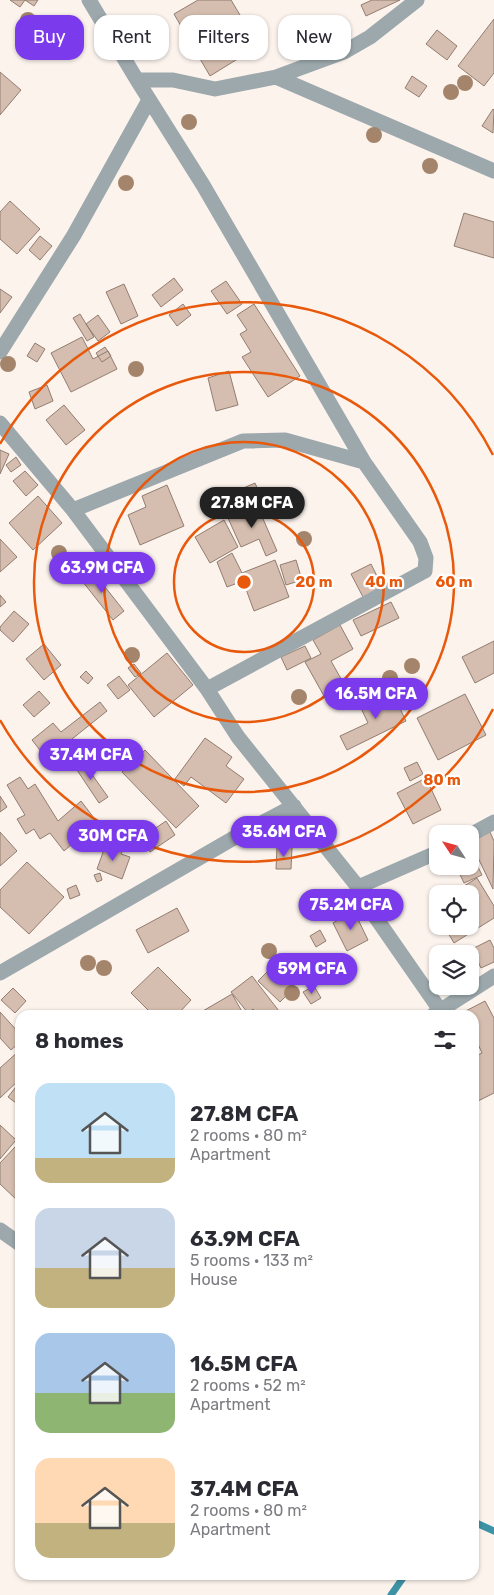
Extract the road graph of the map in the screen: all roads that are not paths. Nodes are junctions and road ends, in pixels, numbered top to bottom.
1 (89, 0) edge
2 (417, 0) edge
3 (276, 77) junction
4 (137, 80) junction
5 (149, 100) junction
6 (494, 170) edge
7 (0, 352) edge
8 (0, 423) edge
9 (364, 462) junction
10 (73, 510) junction
11 (207, 689) junction
12 (294, 806) junction
13 (494, 822) edge
14 (479, 830) edge
15 (429, 856) edge
16 (358, 887) junction
17 (0, 974) edge
18 (494, 976) edge
19 (434, 1010) edge
20 (441, 1010) edge
21 (0, 1230) edge
22 (15, 1240) edge

1 - 4 street
2 - 3 street
3 - 4 street
3 - 6 street
4 - 5 street
5 - 7 street
5 - 9 street
8 - 10 street
9 - 10 street
9 - 11 street
10 - 11 street
11 - 12 street
12 - 16 street
12 - 17 street
13 - 14 street
15 - 16 street
16 - 19 street
18 - 20 street
21 - 22 street

